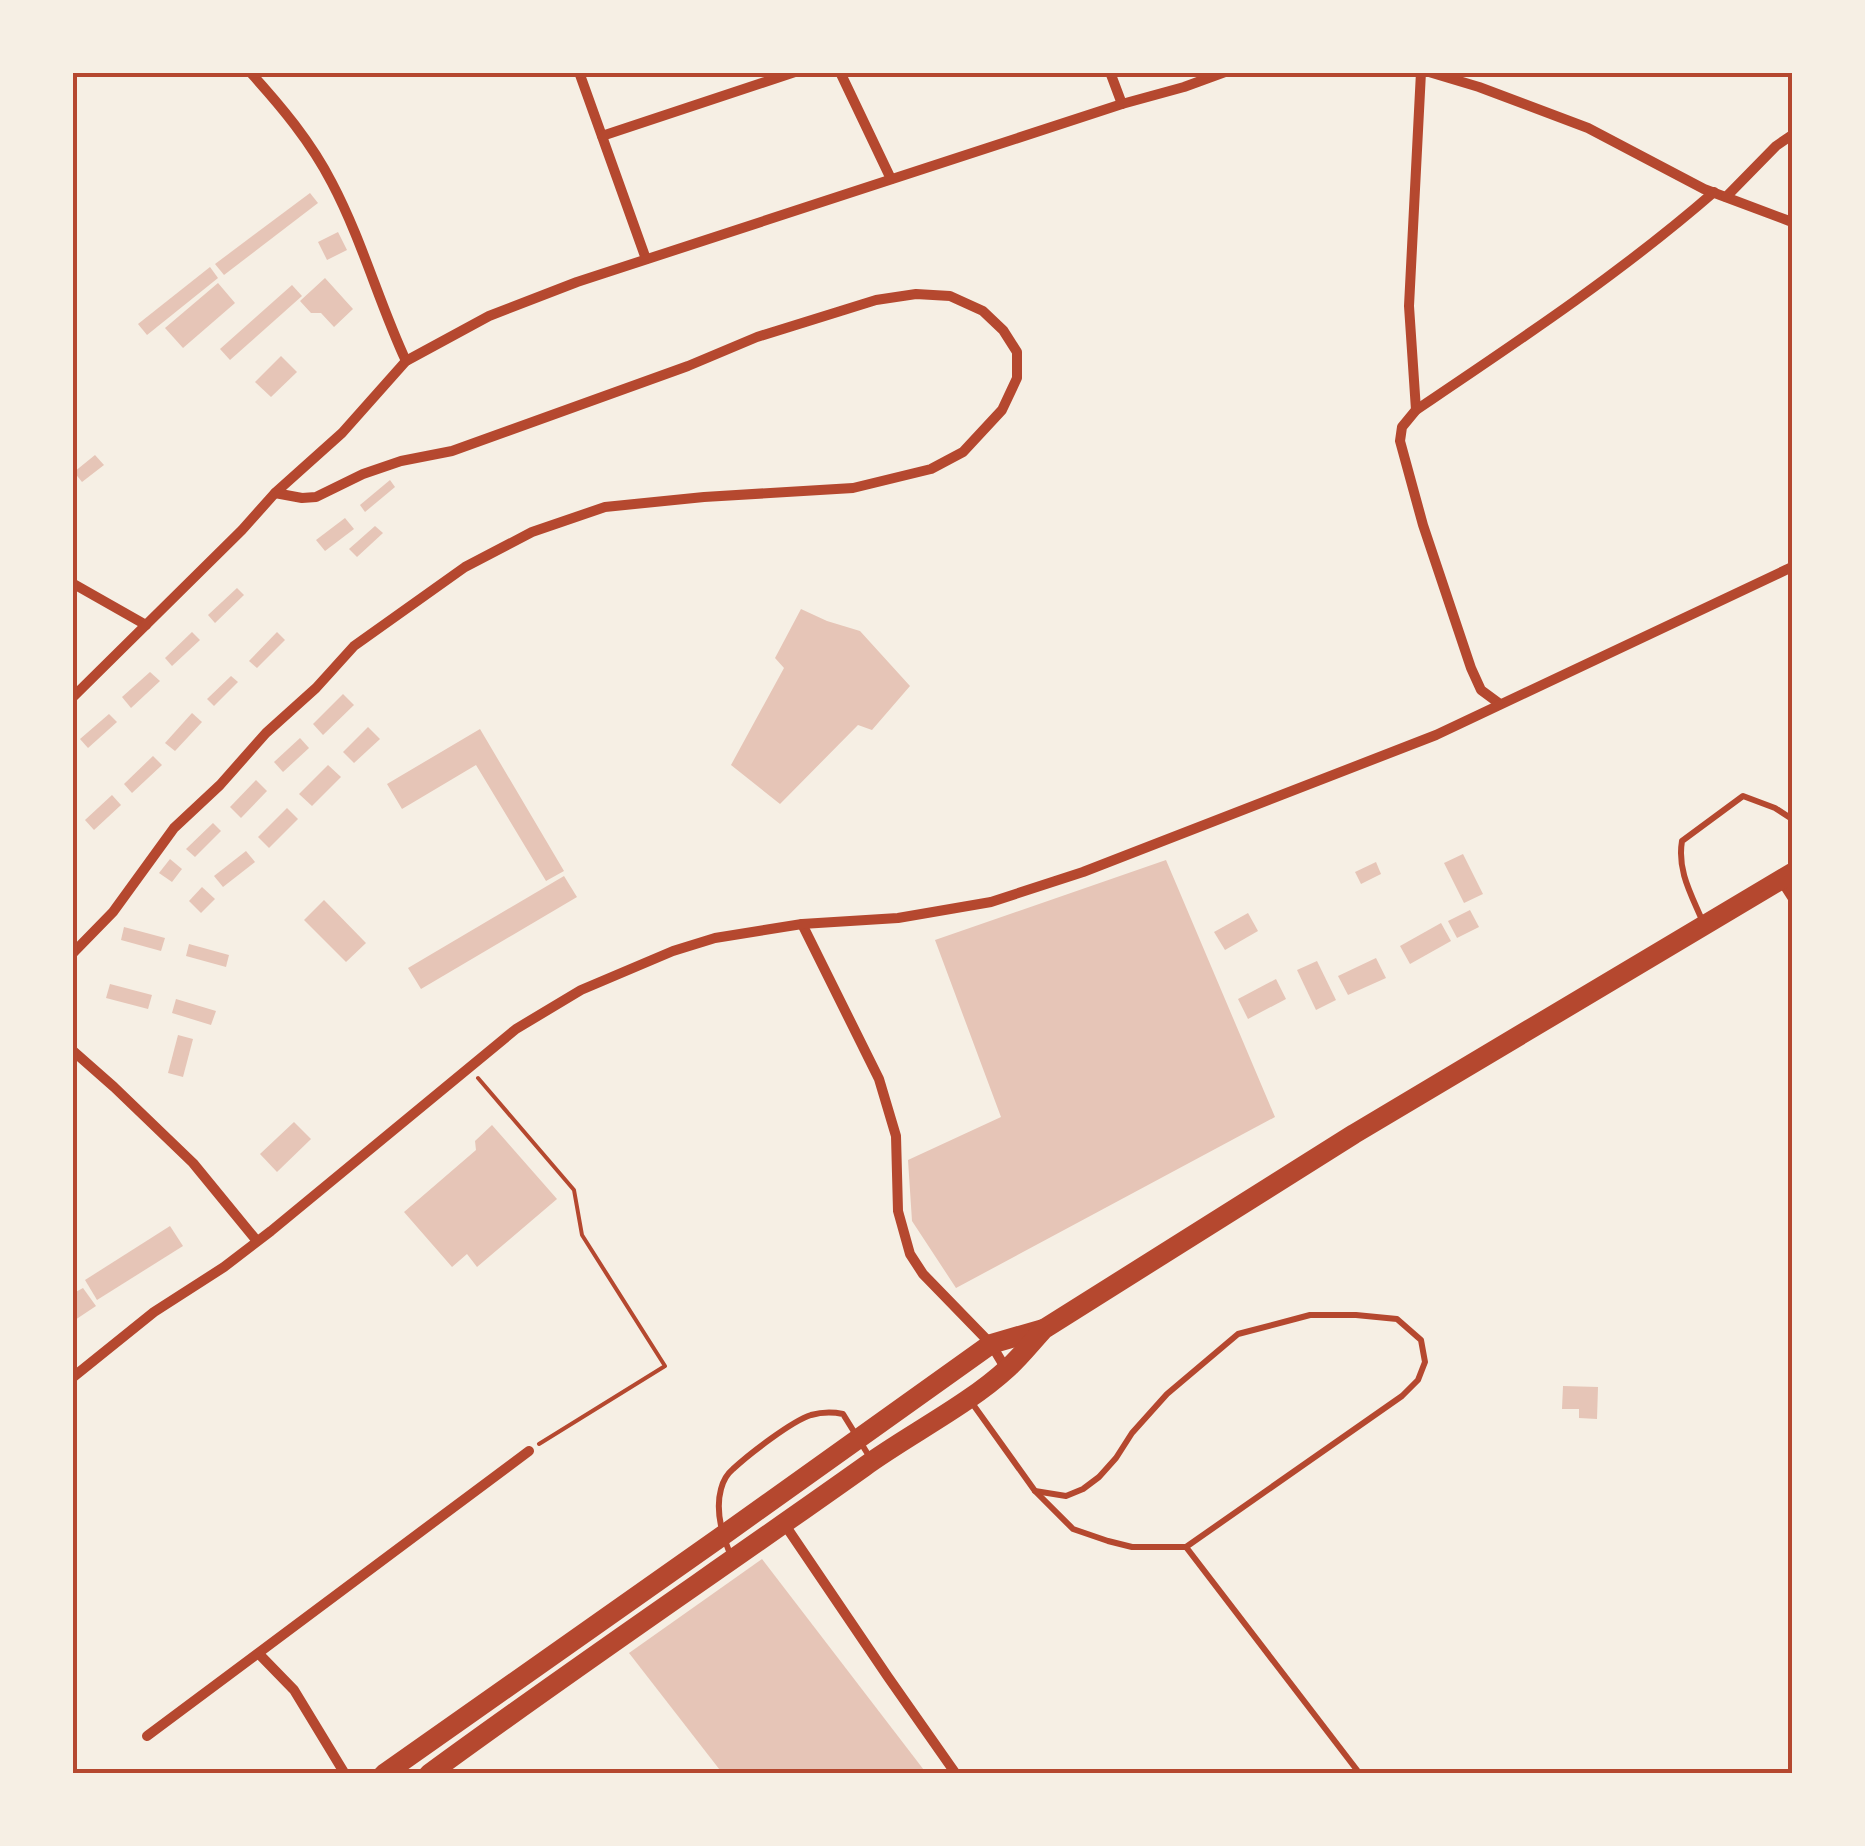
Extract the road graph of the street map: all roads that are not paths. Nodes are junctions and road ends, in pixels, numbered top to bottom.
1 (250, 72) edge
2 (579, 72) edge
3 (795, 72) edge
4 (840, 72) edge
5 (1110, 72) edge
6 (1225, 72) edge
7 (1421, 72) edge
8 (1429, 72) edge
9 (1122, 104) junction
10 (1792, 135) edge
11 (602, 136) junction
12 (892, 179) junction
13 (1714, 192) junction
14 (1726, 196) junction
15 (1792, 222) edge
16 (646, 259) junction
17 (406, 361) junction
18 (1416, 410) junction
19 (276, 492) junction
20 (1792, 567) edge
21 (72, 583) edge
22 (146, 625) junction
23 (72, 698) edge
24 (1500, 704) junction
25 (1792, 819) edge
26 (1788, 884) edge
27 (802, 924) junction
28 (1704, 926) junction
29 (72, 954) edge
30 (72, 1050) edge
31 (258, 1241) junction
32 (1044, 1329) junction
33 (990, 1344) junction
34 (1007, 1370) junction
35 (72, 1378) edge
36 (968, 1398) junction
37 (859, 1438) junction
38 (530, 1451) road end
39 (872, 1462) junction
40 (1035, 1491) junction
41 (785, 1524) junction
42 (722, 1536) junction
43 (1186, 1548) junction
44 (732, 1560) junction
45 (259, 1654) junction
46 (148, 1736) dead end
47 (346, 1774) edge
48 (384, 1774) edge
49 (428, 1774) edge
50 (956, 1774) edge
51 (1360, 1774) edge

1 - 17 street
2 - 11 street
3 - 11 street
4 - 12 street
5 - 9 street
6 - 9 street
7 - 18 street
8 - 13 street
9 - 12 street
10 - 14 street
11 - 16 street
12 - 16 street
13 - 14 street
13 - 18 street
14 - 15 street
16 - 17 street
17 - 19 street
18 - 24 street
19 - 22 street
19 - 29 street
20 - 24 street
21 - 22 street
22 - 23 street
24 - 27 street
25 - 28 lane
26 - 28 highway
27 - 31 street
27 - 33 street
28 - 32 highway
30 - 31 street
31 - 35 street
32 - 33 highway
32 - 34 highway
33 - 34 street
33 - 37 highway
34 - 36 highway
36 - 39 highway
36 - 40 lane
37 - 39 lane
37 - 42 highway
37 - 42 lane
38 - 45 street
39 - 41 highway
40 - 43 lane
40 - 43 lane
41 - 44 highway
41 - 50 street
42 - 44 lane
42 - 48 highway
43 - 51 lane
44 - 49 highway
45 - 46 street
45 - 47 street

